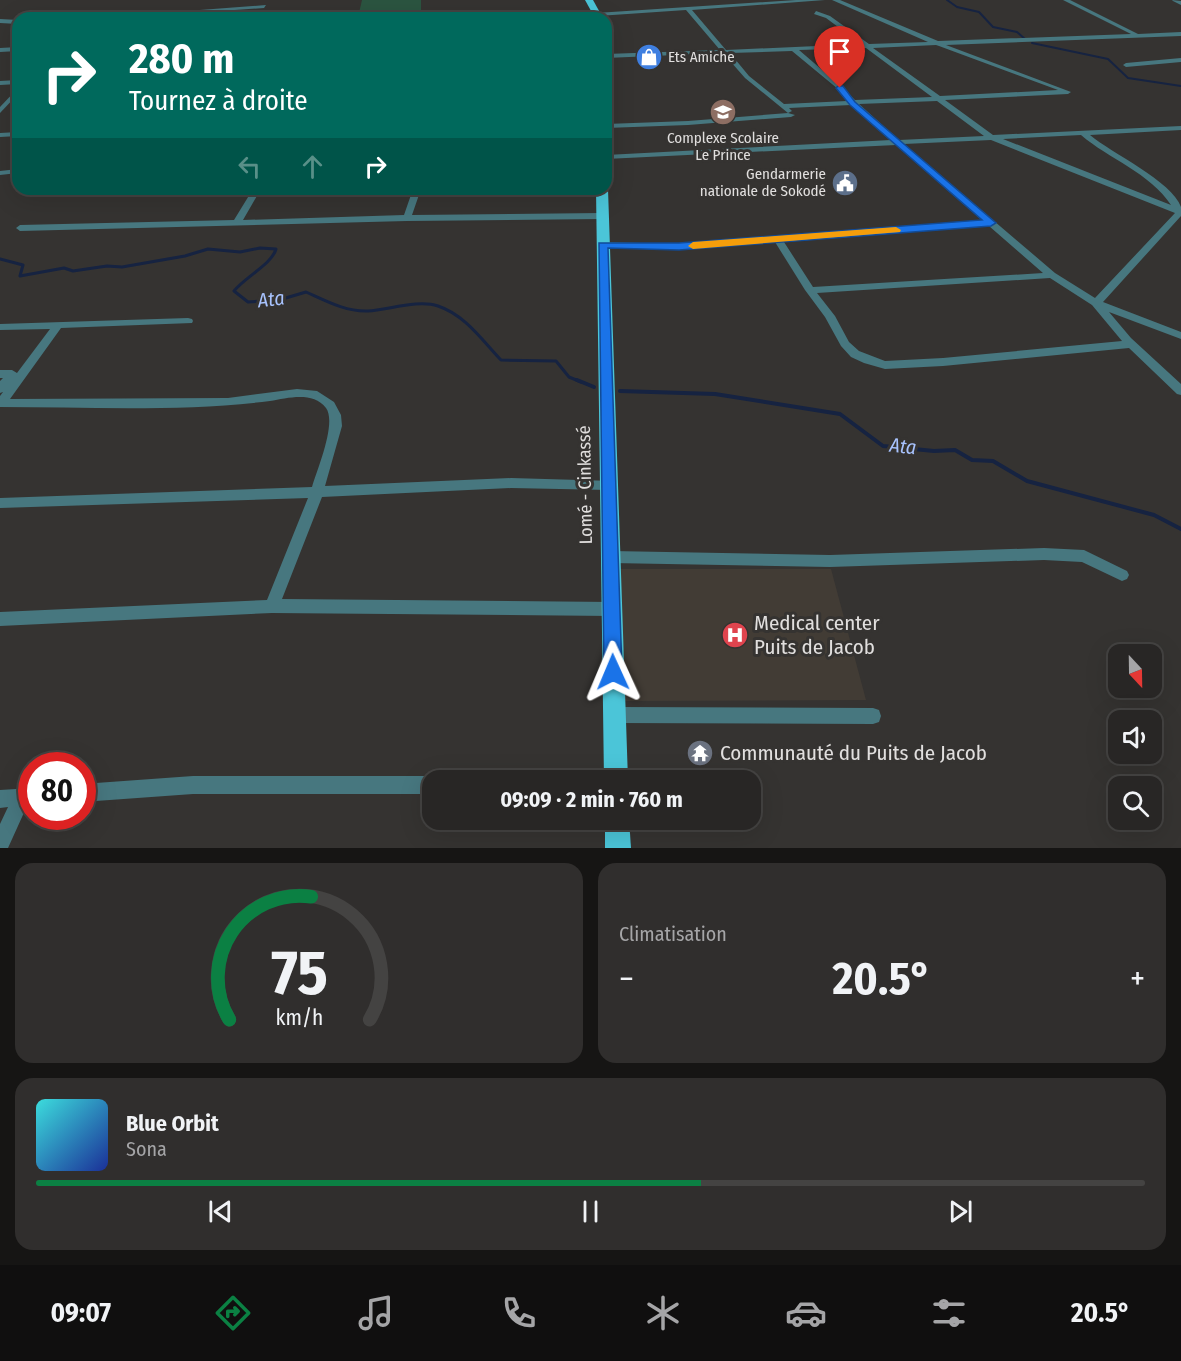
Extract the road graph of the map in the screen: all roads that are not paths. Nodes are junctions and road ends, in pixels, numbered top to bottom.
1 (822, 0) edge
2 (835, 0) edge
3 (1066, 0) edge
4 (1175, 0) edge
5 (1181, 3) edge
6 (264, 6) edge
7 (688, 9) junction
8 (180, 12) edge
9 (816, 13) dead end
10 (612, 15) edge
11 (1181, 34) edge
12 (1137, 35) junction
13 (941, 45) junction
14 (867, 47) junction
15 (795, 50) junction
16 (728, 52) junction
17 (612, 56) edge
18 (1181, 60) edge
19 (1126, 64) dead end
20 (12, 97) edge
21 (940, 100) junction
22 (853, 103) junction
23 (784, 106) junction
24 (0, 111) edge
25 (612, 126) edge
26 (1181, 128) edge
27 (1146, 131) junction
28 (1082, 132) junction
29 (991, 137) junction
30 (1181, 137) edge
31 (896, 141) junction
32 (612, 157) edge
33 (253, 195) edge
34 (415, 195) edge
35 (602, 195) edge
36 (1181, 212) edge
37 (602, 216) junction
38 (407, 218) junction
39 (236, 223) junction
40 (991, 223) junction
41 (20, 228) dead end
42 (778, 240) junction
43 (603, 245) junction
44 (1052, 275) junction
45 (810, 290) junction
46 (1096, 303) junction
47 (188, 321) dead end
48 (60, 324) junction
49 (0, 327) edge
50 (1181, 336) edge
51 (1130, 344) junction
52 (0, 374) edge
53 (1181, 391) edge
54 (2, 400) edge
55 (609, 485) junction
56 (317, 492) junction
57 (0, 503) edge
58 (610, 557) junction
59 (1122, 575) dead end
60 (272, 606) junction
61 (612, 609) junction
62 (0, 619) edge
63 (614, 715) junction
64 (873, 716) dead end
65 (616, 770) edge
66 (422, 785) edge
67 (96, 792) edge
68 (18, 798) edge
69 (0, 799) edge
70 (18, 813) edge
71 (617, 830) edge
72 (0, 844) edge
73 (618, 848) edge

1 - 7 street
2 - 13 street
3 - 12 street
4 - 5 street
6 - 8 street
7 - 10 street
7 - 16 street
9 - 14 street
11 - 12 street
12 - 13 street
13 - 14 street
13 - 21 street
14 - 15 street
14 - 21 street
15 - 16 street
15 - 22 street
16 - 17 street
16 - 23 street
18 - 19 street
20 - 24 street
21 - 22 street
21 - 29 street
22 - 23 street
22 - 31 street
23 - 25 street
26 - 27 street
27 - 28 street
27 - 30 street
28 - 29 street
28 - 36 street
29 - 31 street
29 - 36 street
31 - 32 street
31 - 40 street
33 - 39 street
34 - 38 street
35 - 37 highway, Lomé - Cinkassé
36 - 46 street
37 - 38 street
37 - 43 highway, Lomé - Cinkassé
38 - 39 street
39 - 41 street
40 - 42 street
40 - 44 street
42 - 43 street
42 - 45 street
43 - 55 highway, Lomé - Cinkassé
44 - 45 street
44 - 46 street
45 - 51 street
46 - 50 street
46 - 51 street
47 - 48 street
48 - 49 street
48 - 54 street
51 - 53 street
52 - 54 street
54 - 56 street
55 - 56 street
55 - 58 highway, Lomé - Cinkassé
56 - 57 street
56 - 60 street
58 - 59 street
58 - 61 highway, Lomé - Cinkassé
60 - 61 street
60 - 62 street
61 - 63 highway, Lomé - Cinkassé
63 - 64 street
63 - 65 highway, Lomé - Cinkassé
66 - 67 street
68 - 69 street
70 - 72 street
71 - 73 highway

